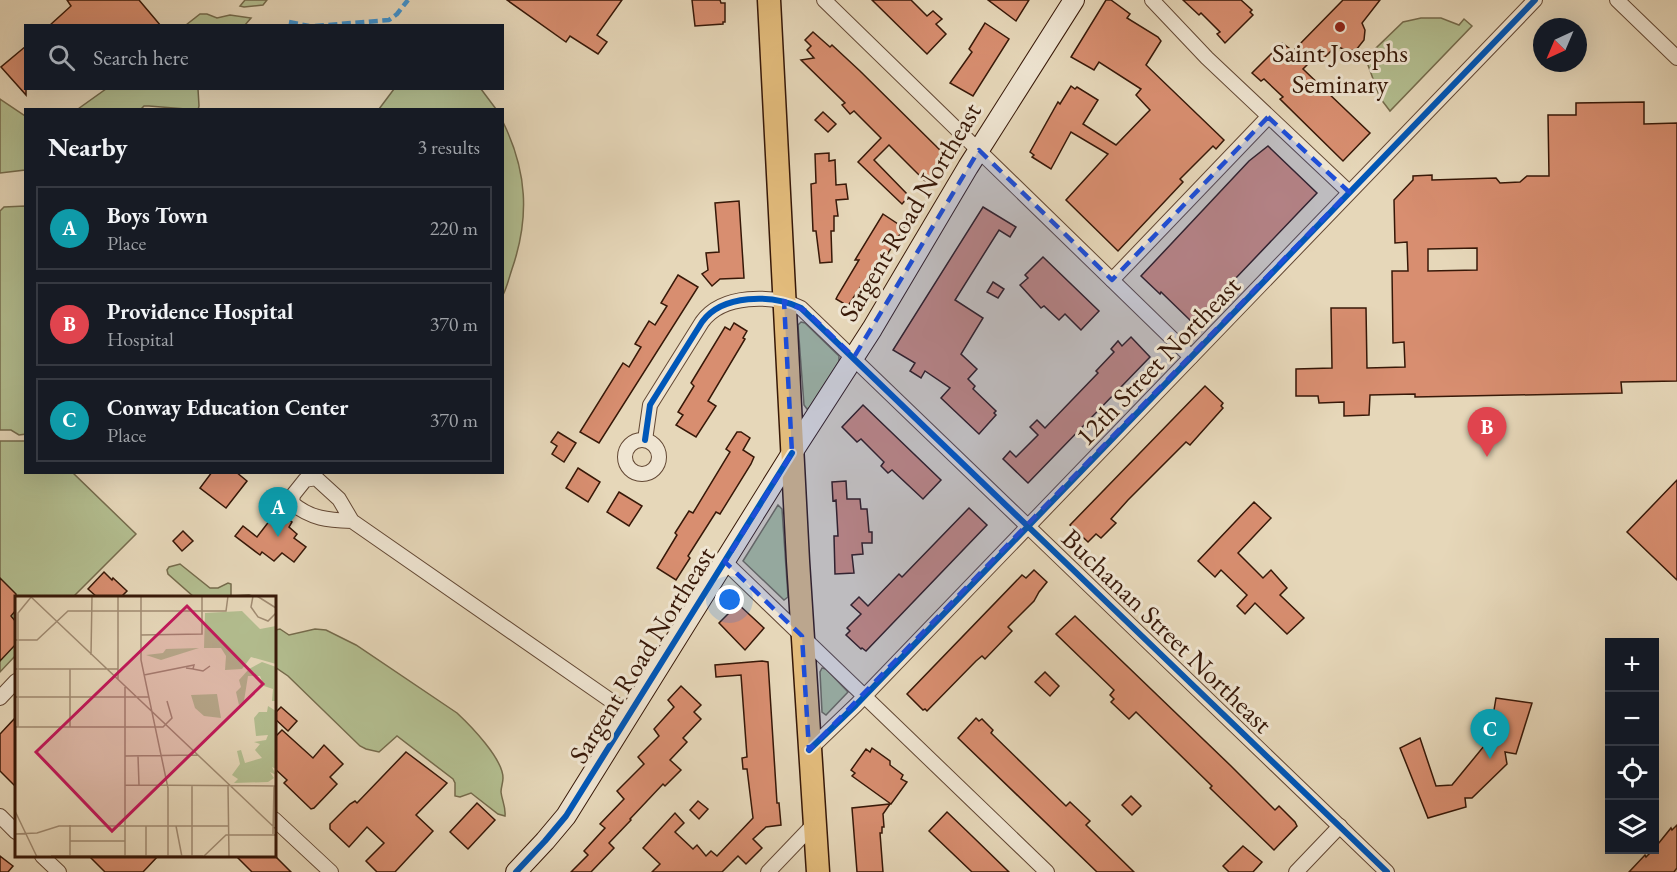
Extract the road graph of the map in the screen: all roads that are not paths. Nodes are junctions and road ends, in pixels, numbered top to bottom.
1 (769, 0) edge
2 (824, 0) edge
3 (1074, 0) edge
4 (1152, 0) edge
5 (1535, 0) edge
6 (1617, 0) edge
7 (1677, 58) edge
8 (1268, 117) junction
9 (979, 150) junction
10 (1349, 192) junction
11 (1112, 280) junction
12 (784, 301) junction
13 (854, 357) junction
14 (1191, 357) junction
15 (645, 440) dead end
16 (792, 453) junction
17 (315, 475) edge
18 (352, 521) junction
19 (1028, 526) junction
20 (724, 562) junction
21 (802, 636) junction
22 (15, 682) edge
23 (864, 697) junction
24 (0, 698) edge
25 (630, 714) junction
26 (809, 750) junction
27 (0, 816) edge
28 (276, 821) edge
29 (814, 824) junction
30 (1340, 826) junction
31 (15, 831) edge
32 (44, 858) edge
33 (38, 872) edge
34 (59, 872) edge
35 (331, 872) edge
36 (516, 872) edge
37 (768, 872) edge
38 (818, 872) edge
39 (1047, 872) edge
40 (1296, 872) edge
41 (1387, 872) edge

1 - 12 main road
2 - 9 street
3 - 9 main road, Sargent Road Northeast
4 - 8 street
5 - 10 street, 12th Street Northeast
6 - 7 street
8 - 10 street
8 - 11 street
9 - 11 street
9 - 13 main road, Sargent Road Northeast
10 - 14 street, 12th Street Northeast
11 - 14 street
12 - 13 street, Buchanan Street Northeast
12 - 15 street
12 - 16 main road
13 - 16 main road, Sargent Road Northeast
13 - 19 street, Buchanan Street Northeast
14 - 19 street, 12th Street Northeast
16 - 20 main road, Sargent Road Northeast
16 - 21 main road
17 - 18 street
17 - 18 street
18 - 25 street
19 - 23 street, 12th Street Northeast
19 - 30 street, Buchanan Street Northeast
20 - 21 street
20 - 25 main road, Sargent Road Northeast
21 - 23 street
21 - 26 main road
22 - 24 street
23 - 26 street, 12th Street Northeast
23 - 39 street
25 - 36 main road, Sargent Road Northeast
26 - 29 main road
27 - 31 street
28 - 35 street
29 - 37 street
29 - 38 main road
30 - 40 street
30 - 41 street, Buchanan Street Northeast
32 - 33 street
32 - 34 street

